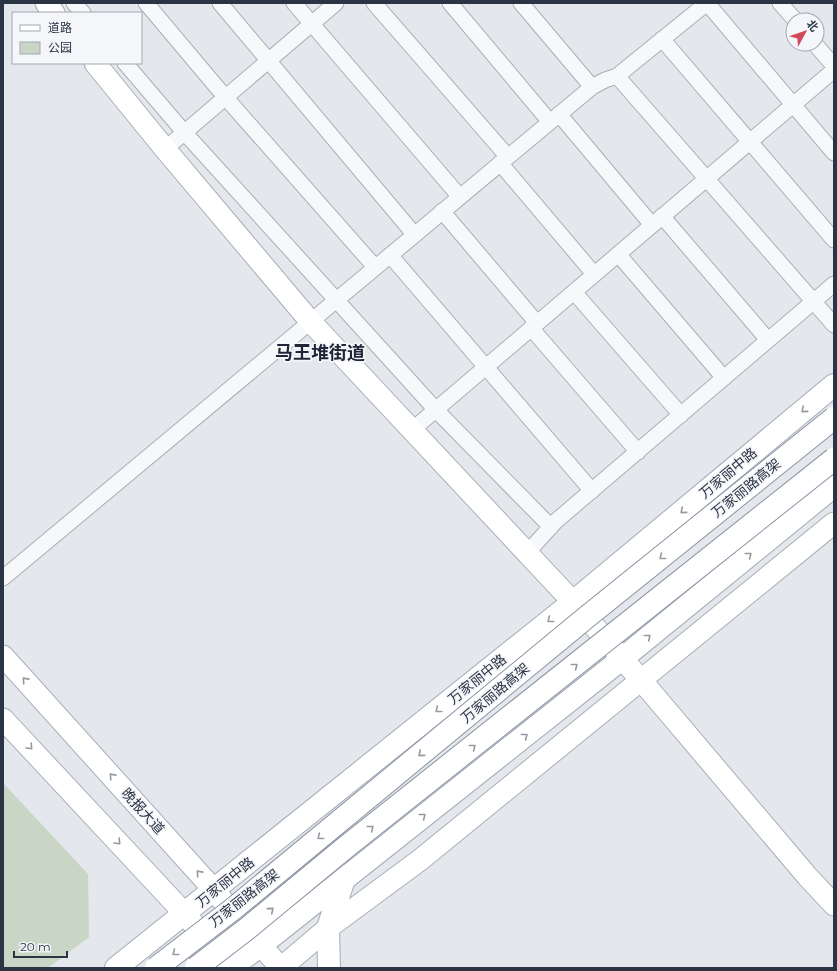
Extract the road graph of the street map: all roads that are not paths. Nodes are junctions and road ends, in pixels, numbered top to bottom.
1 (46, 3) edge
2 (74, 3) edge
3 (146, 3) edge
4 (220, 3) edge
5 (294, 3) edge
6 (336, 3) edge
7 (374, 3) edge
8 (450, 3) edge
9 (521, 3) edge
10 (780, 3) edge
11 (53, 12) edge
12 (82, 12) edge
13 (788, 12) edge
14 (312, 24) junction
15 (662, 39) junction
16 (822, 52) edge
17 (268, 61) junction
18 (96, 64) edge
19 (126, 64) edge
20 (834, 66) edge
21 (834, 70) edge
22 (617, 76) junction
23 (592, 86) junction
24 (226, 98) junction
25 (793, 104) junction
26 (554, 118) junction
27 (184, 132) junction
28 (750, 141) junction
29 (165, 149) junction
30 (834, 153) edge
31 (504, 160) junction
32 (706, 178) junction
33 (460, 197) junction
34 (442, 212) junction
35 (657, 221) junction
36 (414, 234) junction
37 (834, 240) edge
38 (618, 254) junction
39 (390, 255) junction
40 (375, 268) junction
41 (594, 274) junction
42 (834, 284) edge
43 (574, 292) junction
44 (335, 300) junction
45 (814, 302) junction
46 (310, 321) junction
47 (834, 325) edge
48 (534, 326) junction
49 (768, 340) junction
50 (485, 368) junction
51 (724, 378) junction
52 (834, 385) edge
53 (436, 410) junction
54 (681, 415) junction
55 (834, 418) edge
56 (412, 430) junction
57 (638, 452) junction
58 (834, 459) edge
59 (834, 486) edge
60 (592, 491) junction
61 (834, 522) edge
62 (550, 527) junction
63 (527, 552) junction
64 (3, 578) edge
65 (573, 602) junction
66 (3, 656) edge
67 (623, 658) junction
68 (641, 680) junction
69 (3, 719) edge
70 (344, 879) junction
71 (214, 890) junction
72 (834, 905) edge
73 (185, 914) junction
74 (328, 928) junction
75 (261, 945) junction
76 (116, 968) edge
77 (156, 968) edge
78 (196, 968) edge
79 (230, 968) edge
80 (281, 968) edge
81 (329, 968) edge

1 - 11 street
2 - 12 street
3 - 24 street
4 - 17 street
5 - 14 street
6 - 14 street
7 - 31 street
8 - 26 street
9 - 23 street
10 - 13 street
14 - 17 street
14 - 33 street
15 - 22 street
15 - 25 street
15 - 28 street
16 - 20 street
17 - 24 street
17 - 36 street
18 - 29 street
19 - 27 street
21 - 25 street
22 - 23 street
22 - 32 street
23 - 26 street
24 - 27 street
24 - 40 street
25 - 28 street
25 - 30 street
26 - 31 street
26 - 35 street
27 - 29 street
27 - 44 street
28 - 32 street
28 - 37 street
29 - 46 street
31 - 33 street
31 - 41 street
32 - 35 street
32 - 45 street
33 - 34 street
34 - 36 street
34 - 48 street
35 - 38 street
35 - 49 street
36 - 39 street
38 - 41 street
38 - 51 street
39 - 40 street
39 - 50 street
40 - 44 street
41 - 43 street
42 - 45 street
43 - 48 street
43 - 54 street
44 - 46 street
44 - 53 street
45 - 47 street
45 - 49 street
46 - 56 street
46 - 64 street
48 - 50 street
48 - 57 street
49 - 51 street
50 - 53 street
50 - 60 street
51 - 54 street
52 -> 65 main road, 万家丽中路
53 - 56 street
53 - 62 street
54 - 57 street
55 -> 77 main road, 万家丽路高架, bridge
56 - 63 street
57 - 60 street
78 -> 58 main road, 万家丽路高架, bridge
67 -> 59 main road
60 - 62 street
61 - 68 street
62 - 63 street
63 - 65 street
65 - 67 street
65 -> 71 main road, 万家丽中路
71 -> 66 street, 晚报大道
67 - 68 street
70 -> 67 main road
68 - 72 street
68 - 74 street
69 -> 73 street
70 - 74 main road
70 - 75 main road
71 - 73 main road, 万家丽中路
71 - 75 street, 晚报大道
73 - 76 main road, 万家丽中路
73 - 79 street
74 - 80 street
74 - 81 main road
75 - 79 main road
75 - 80 street, 晚报大道

